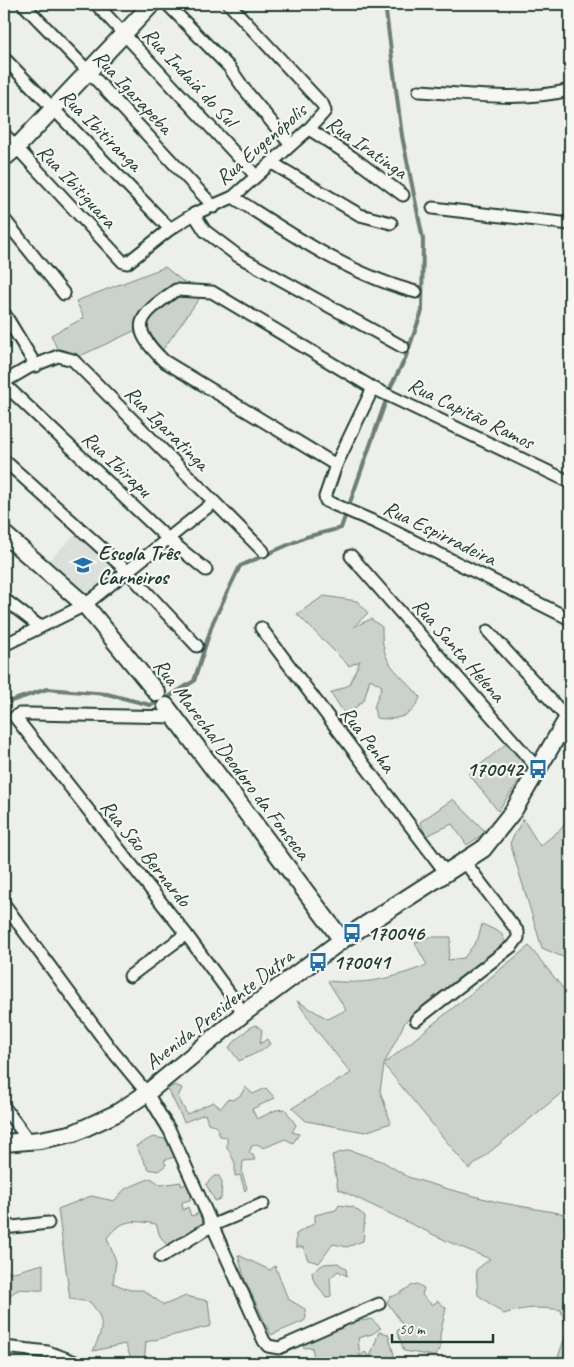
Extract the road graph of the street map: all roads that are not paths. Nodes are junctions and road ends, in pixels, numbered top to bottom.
1 (23, 4) edge
2 (96, 4) edge
3 (152, 4) edge
4 (167, 4) edge
5 (229, 4) edge
6 (124, 34) junction
7 (4, 58) edge
8 (88, 71) junction
9 (570, 90) edge
10 (420, 91) dead end
11 (53, 109) junction
12 (309, 129) junction
13 (4, 134) edge
14 (290, 144) junction
15 (10, 153) edge
16 (272, 163) junction
17 (256, 176) junction
18 (403, 195) dead end
19 (233, 197) junction
20 (214, 207) junction
21 (433, 208) dead end
22 (194, 214) junction
23 (4, 219) edge
24 (391, 223) dead end
25 (570, 224) edge
26 (170, 229) junction
27 (124, 263) joint
28 (416, 292) dead end
29 (64, 294) dead end
30 (4, 313) edge
31 (403, 347) dead end
32 (36, 366) junction
33 (4, 383) edge
34 (378, 390) junction
35 (4, 460) edge
36 (336, 465) junction
37 (570, 482) edge
38 (214, 502) junction
39 (4, 534) edge
40 (168, 538) junction
41 (263, 551) dead end
42 (351, 556) dead end
43 (206, 570) dead end
44 (127, 571) junction
45 (4, 599) edge
46 (85, 605) junction
47 (570, 619) edge
48 (39, 626) junction
49 (261, 628) dead end
50 (488, 631) dead end
51 (4, 645) edge
52 (197, 646) dead end
53 (166, 705) junction
54 (569, 716) edge
55 (566, 735) edge
56 (538, 770) junction
57 (464, 861) junction
58 (446, 873) junction
59 (4, 904) edge
60 (186, 934) junction
61 (342, 940) junction
62 (130, 976) dead end
63 (244, 1013) junction
64 (416, 1020) dead end
65 (146, 1093) junction
66 (4, 1107) edge
67 (29, 1141) junction
68 (4, 1143) edge
69 (262, 1204) dead end
70 (48, 1223) dead end
71 (211, 1226) junction
72 (4, 1228) edge
73 (161, 1257) dead end
74 (379, 1304) dead end
75 (4, 1347) edge
76 (47, 1358) edge
77 (78, 1363) edge

1 - 8 street, Rua Igarapeba
2 - 6 street, Rua Indaiá do Sul
3 - 6 main road
4 - 14 street
5 - 12 street, Rua Eugenópolis
6 - 8 main road
6 - 17 street, Rua Indaiá do Sul
7 - 11 street, Rua Ibitiranga
8 - 11 main road
8 - 20 street, Rua Igarapeba
9 - 10 street
11 - 15 main road
11 - 26 street, Rua Ibitiranga
12 - 14 street, Rua Eugenópolis
12 - 18 street, Rua Iratinga
13 - 15 street, Rua Ibitiguara
14 - 16 street, Rua Eugenópolis
15 - 27 street, Rua Ibitiguara
16 - 17 street, Rua Eugenópolis
16 - 24 street
17 - 19 street, Rua Eugenópolis
19 - 20 street, Rua Eugenópolis
19 - 28 street
20 - 22 street, Rua Eugenópolis
21 - 25 street
22 - 26 street, Rua Eugenópolis
22 - 31 street
23 - 29 street
26 - 27 street, Rua Eugenópolis
30 - 32 street
32 - 33 street, Rua Igaratinga
32 - 38 street, Rua Igaratinga
33 - 40 street, Rua Ibirapu
34 - 36 street
34 - 36 street, Rua Capitão Ramos
34 - 37 street, Rua Capitão Ramos
35 - 44 street
36 - 47 street, Rua Espirradeira
38 - 40 street
38 - 41 street, Rua Igaratinga
39 - 46 main road, Rua Marechal Deodoro da Fonseca
40 - 43 street, Rua Ibirapu
40 - 44 street
42 - 56 street, Rua Santa Helena
44 - 46 street
44 - 52 street
45 - 48 street
46 - 48 street
46 - 53 main road, Rua Marechal Deodoro da Fonseca
48 - 51 street
49 - 58 street, Rua Penha
50 - 54 street
53 - 60 street, Rua São Bernardo
53 - 61 main road, Rua Marechal Deodoro da Fonseca
54 - 55 main road, Avenida Presidente Dutra
55 - 56 main road, Avenida Presidente Dutra
56 - 57 main road, Avenida Presidente Dutra
57 - 58 main road, Avenida Presidente Dutra
57 - 64 street
58 - 61 main road, Avenida Presidente Dutra
59 - 65 street
60 - 62 street
60 - 63 street, Rua São Bernardo
61 - 63 main road, Avenida Presidente Dutra
63 - 65 main road, Avenida Presidente Dutra
65 - 67 main road, Avenida Presidente Dutra
65 - 71 street
66 - 67 street
67 - 68 main road, Avenida Presidente Dutra
69 - 71 street
70 - 72 street
71 - 73 street
71 - 74 street
75 - 76 street
76 - 77 street

